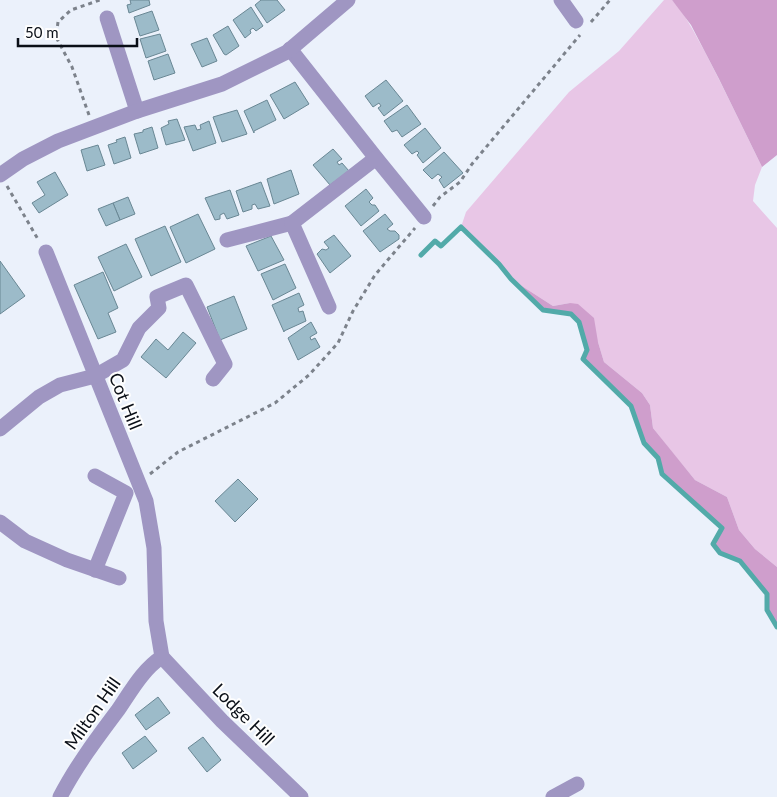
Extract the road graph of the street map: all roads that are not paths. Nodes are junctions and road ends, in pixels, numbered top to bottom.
1 (348, 0) edge
2 (561, 0) edge
3 (107, 18) dead end
4 (584, 24) road end
5 (290, 49) junction
6 (137, 111) junction
7 (376, 158) junction
8 (0, 175) edge
9 (424, 217) road end
10 (292, 223) junction
11 (227, 240) dead end
12 (46, 252) road end
13 (329, 307) dead end
14 (95, 376) junction
15 (213, 379) dead end
16 (0, 429) edge
17 (95, 476) dead end
18 (0, 522) edge
19 (95, 570) junction
20 (119, 578) dead end
21 (162, 657) junction
22 (577, 784) dead end
23 (60, 797) edge
24 (301, 797) edge
25 (553, 797) edge

1 - 5 street
2 - 4 street
3 - 6 street
5 - 6 street
5 - 7 street
6 - 8 street
7 - 9 street
7 - 10 street
10 - 11 street
10 - 13 street
12 - 14 street, Cot Hill
14 - 15 street
14 - 16 street
14 - 21 street, Cot Hill
17 - 19 street
18 - 19 street
19 - 20 street
21 - 23 street, Milton Hill
21 - 24 street, Lodge Hill
22 - 25 street

